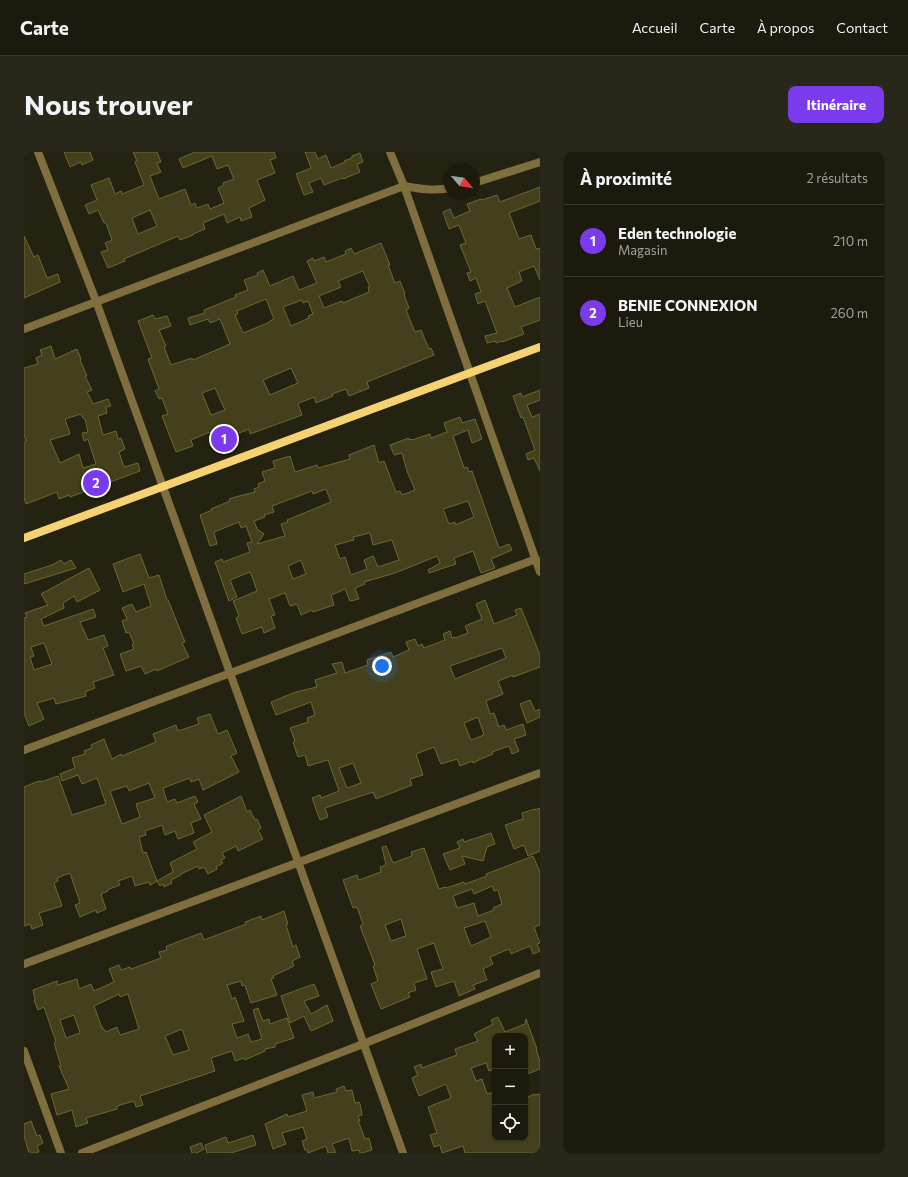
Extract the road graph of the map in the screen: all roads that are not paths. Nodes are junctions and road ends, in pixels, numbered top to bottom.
1 (38, 152) edge
2 (390, 152) edge
3 (540, 162) edge
4 (480, 181) edge
5 (404, 186) junction
6 (444, 189) edge
7 (96, 301) junction
8 (24, 328) edge
9 (540, 347) edge
10 (470, 373) junction
11 (164, 486) junction
12 (24, 538) edge
13 (536, 559) junction
14 (540, 572) edge
15 (230, 673) junction
16 (24, 750) edge
17 (540, 772) edge
18 (297, 863) junction
19 (24, 964) edge
20 (540, 973) edge
21 (363, 1044) junction
22 (24, 1050) edge
23 (61, 1153) edge
24 (82, 1153) edge
25 (403, 1153) edge

1 - 7 street
2 - 5 street
3 - 4 street
5 - 6 street
5 - 7 street
5 - 10 street
7 - 8 street
7 - 11 street
9 - 10 street
10 - 11 street
10 - 13 street
11 - 12 street
11 - 15 street
13 - 14 street
13 - 15 street
15 - 16 street
15 - 18 street
17 - 18 street
18 - 19 street
18 - 21 street
20 - 21 street
21 - 24 street
21 - 25 street
22 - 23 street

